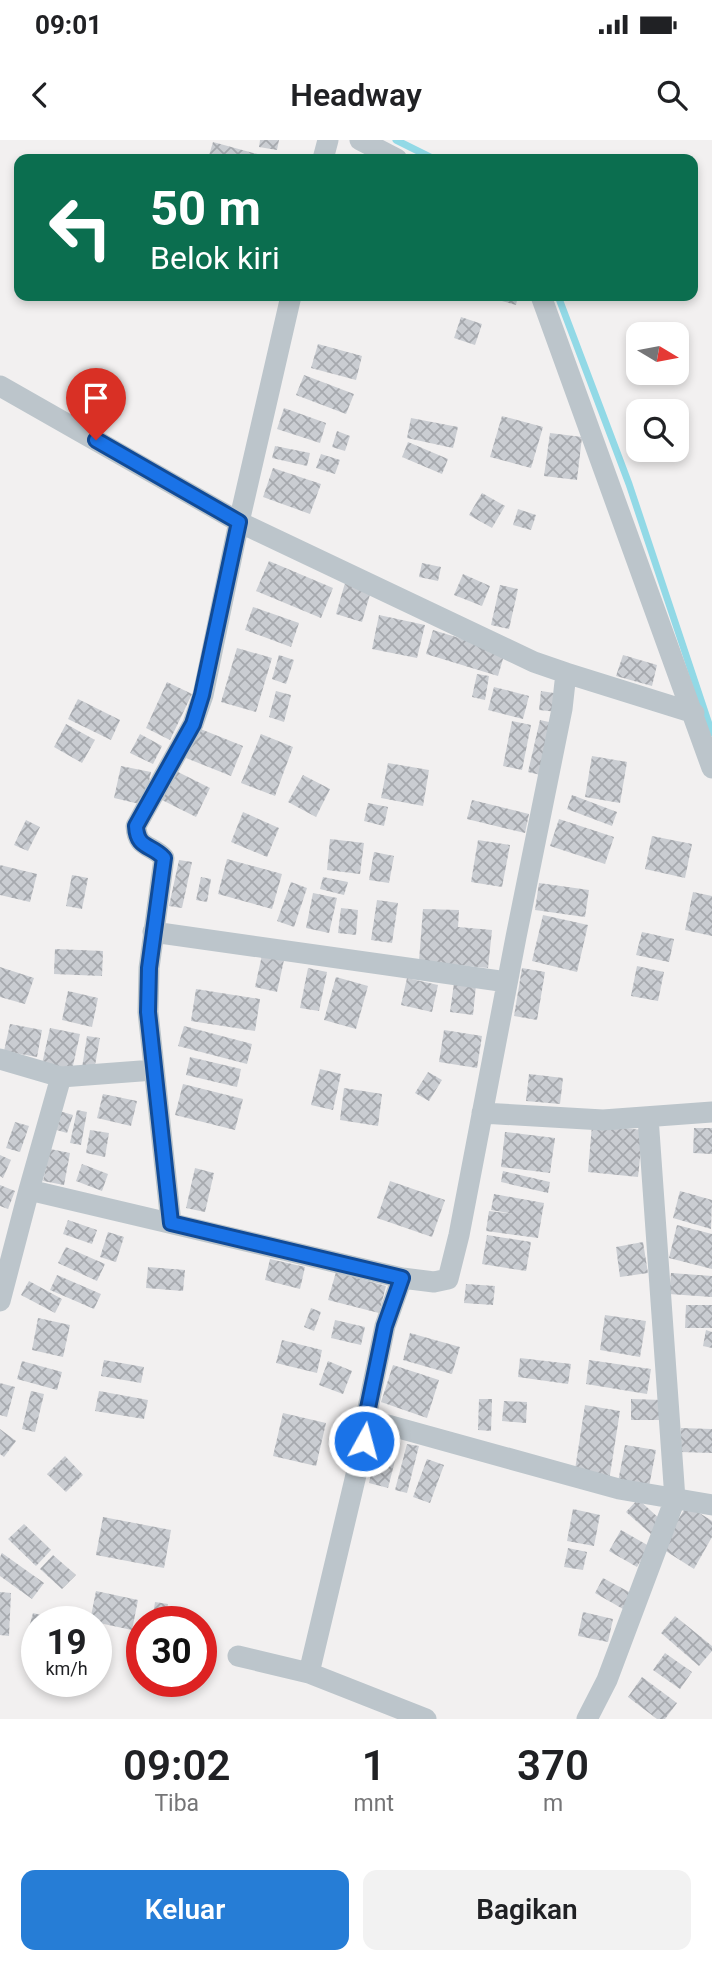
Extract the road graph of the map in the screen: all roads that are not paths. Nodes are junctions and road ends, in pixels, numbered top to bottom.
1 (360, 140) edge
2 (387, 154) edge
3 (290, 301) edge
4 (543, 301) edge
5 (0, 386) edge
6 (239, 522) junction
7 (566, 673) junction
8 (694, 713) junction
9 (712, 768) edge
10 (153, 932) junction
11 (507, 982) junction
12 (0, 1059) edge
13 (154, 1070) junction
14 (61, 1077) junction
15 (712, 1112) edge
16 (482, 1113) junction
17 (648, 1117) junction
18 (29, 1190) junction
19 (171, 1223) junction
20 (402, 1278) junction
21 (0, 1301) edge
22 (370, 1416) junction
23 (674, 1499) junction
24 (712, 1506) edge
25 (238, 1657) dead end
26 (309, 1673) junction
27 (425, 1719) edge
28 (587, 1719) edge

1 - 2 street
3 - 6 street
4 - 8 street
5 - 6 street
6 - 7 street
6 - 10 street
7 - 8 street
7 - 11 street
8 - 9 street
10 - 11 street
10 - 13 street
11 - 16 street
12 - 14 street
13 - 14 street
13 - 19 street
14 - 18 street
15 - 17 street
16 - 17 street
16 - 20 street
17 - 23 street
18 - 19 street
18 - 21 street
19 - 20 street
20 - 22 street
22 - 23 street
22 - 26 street
23 - 24 street
23 - 28 street
25 - 26 street
26 - 27 street

